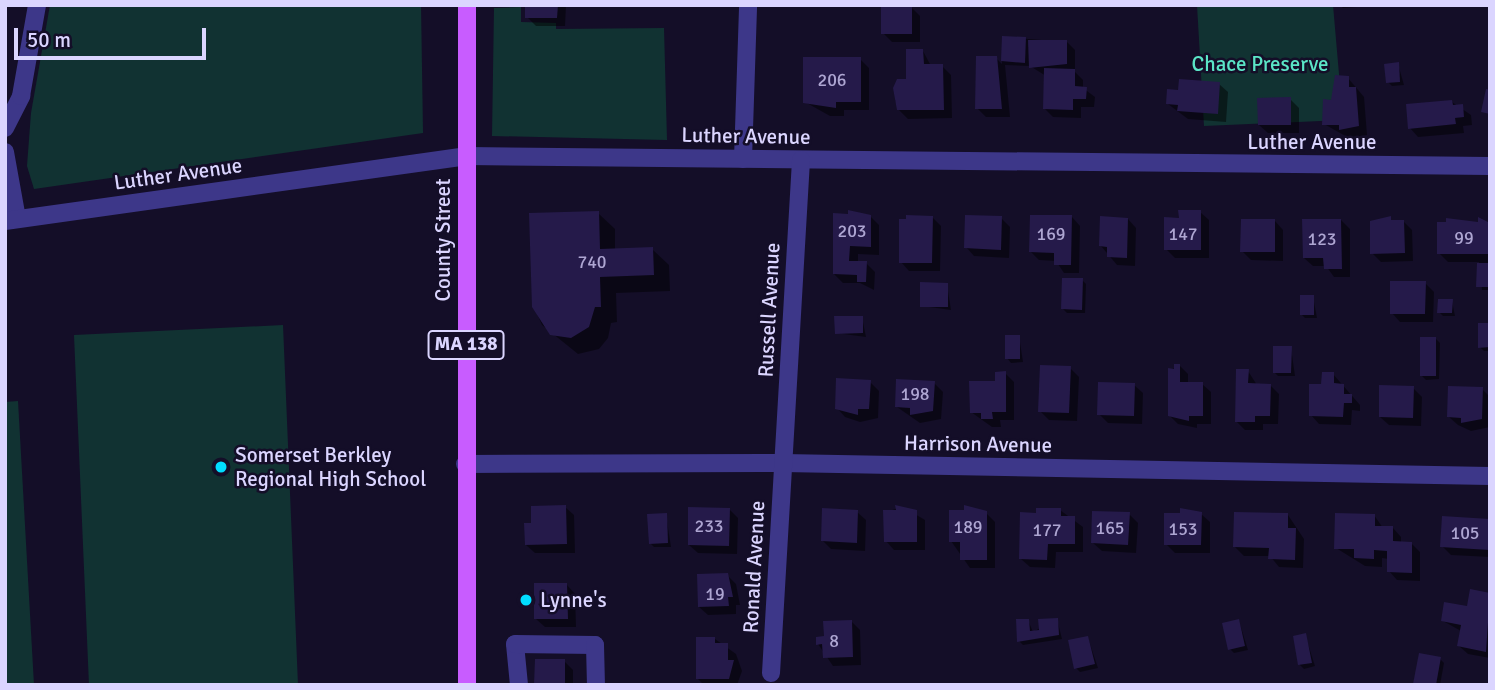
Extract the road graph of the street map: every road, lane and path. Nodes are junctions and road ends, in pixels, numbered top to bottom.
1 (37, 5) edge
2 (467, 5) edge
3 (748, 5) edge
4 (5, 128) edge
5 (5, 152) edge
6 (467, 156) junction
7 (743, 159) junction
8 (801, 160) junction
9 (1490, 166) edge
10 (11, 220) edge
11 (783, 463) junction
12 (465, 464) junction
13 (1490, 476) edge
14 (771, 673) dead end
15 (467, 685) edge
16 (519, 685) edge
17 (596, 685) edge

1 - 4 street
2 - 6 main road, County Street / MA 138
3 - 7 street
5 - 10 street
6 - 7 street, Luther Avenue
6 - 10 street, Luther Avenue
6 - 12 main road, County Street / MA 138
7 - 8 street, Luther Avenue
8 - 9 street, Luther Avenue
8 - 11 street, Russell Avenue
11 - 12 street, Harrison Avenue
11 - 13 street, Harrison Avenue
11 - 14 street, Ronald Avenue
12 - 15 main road, County Street / MA 138
16 - 17 street

